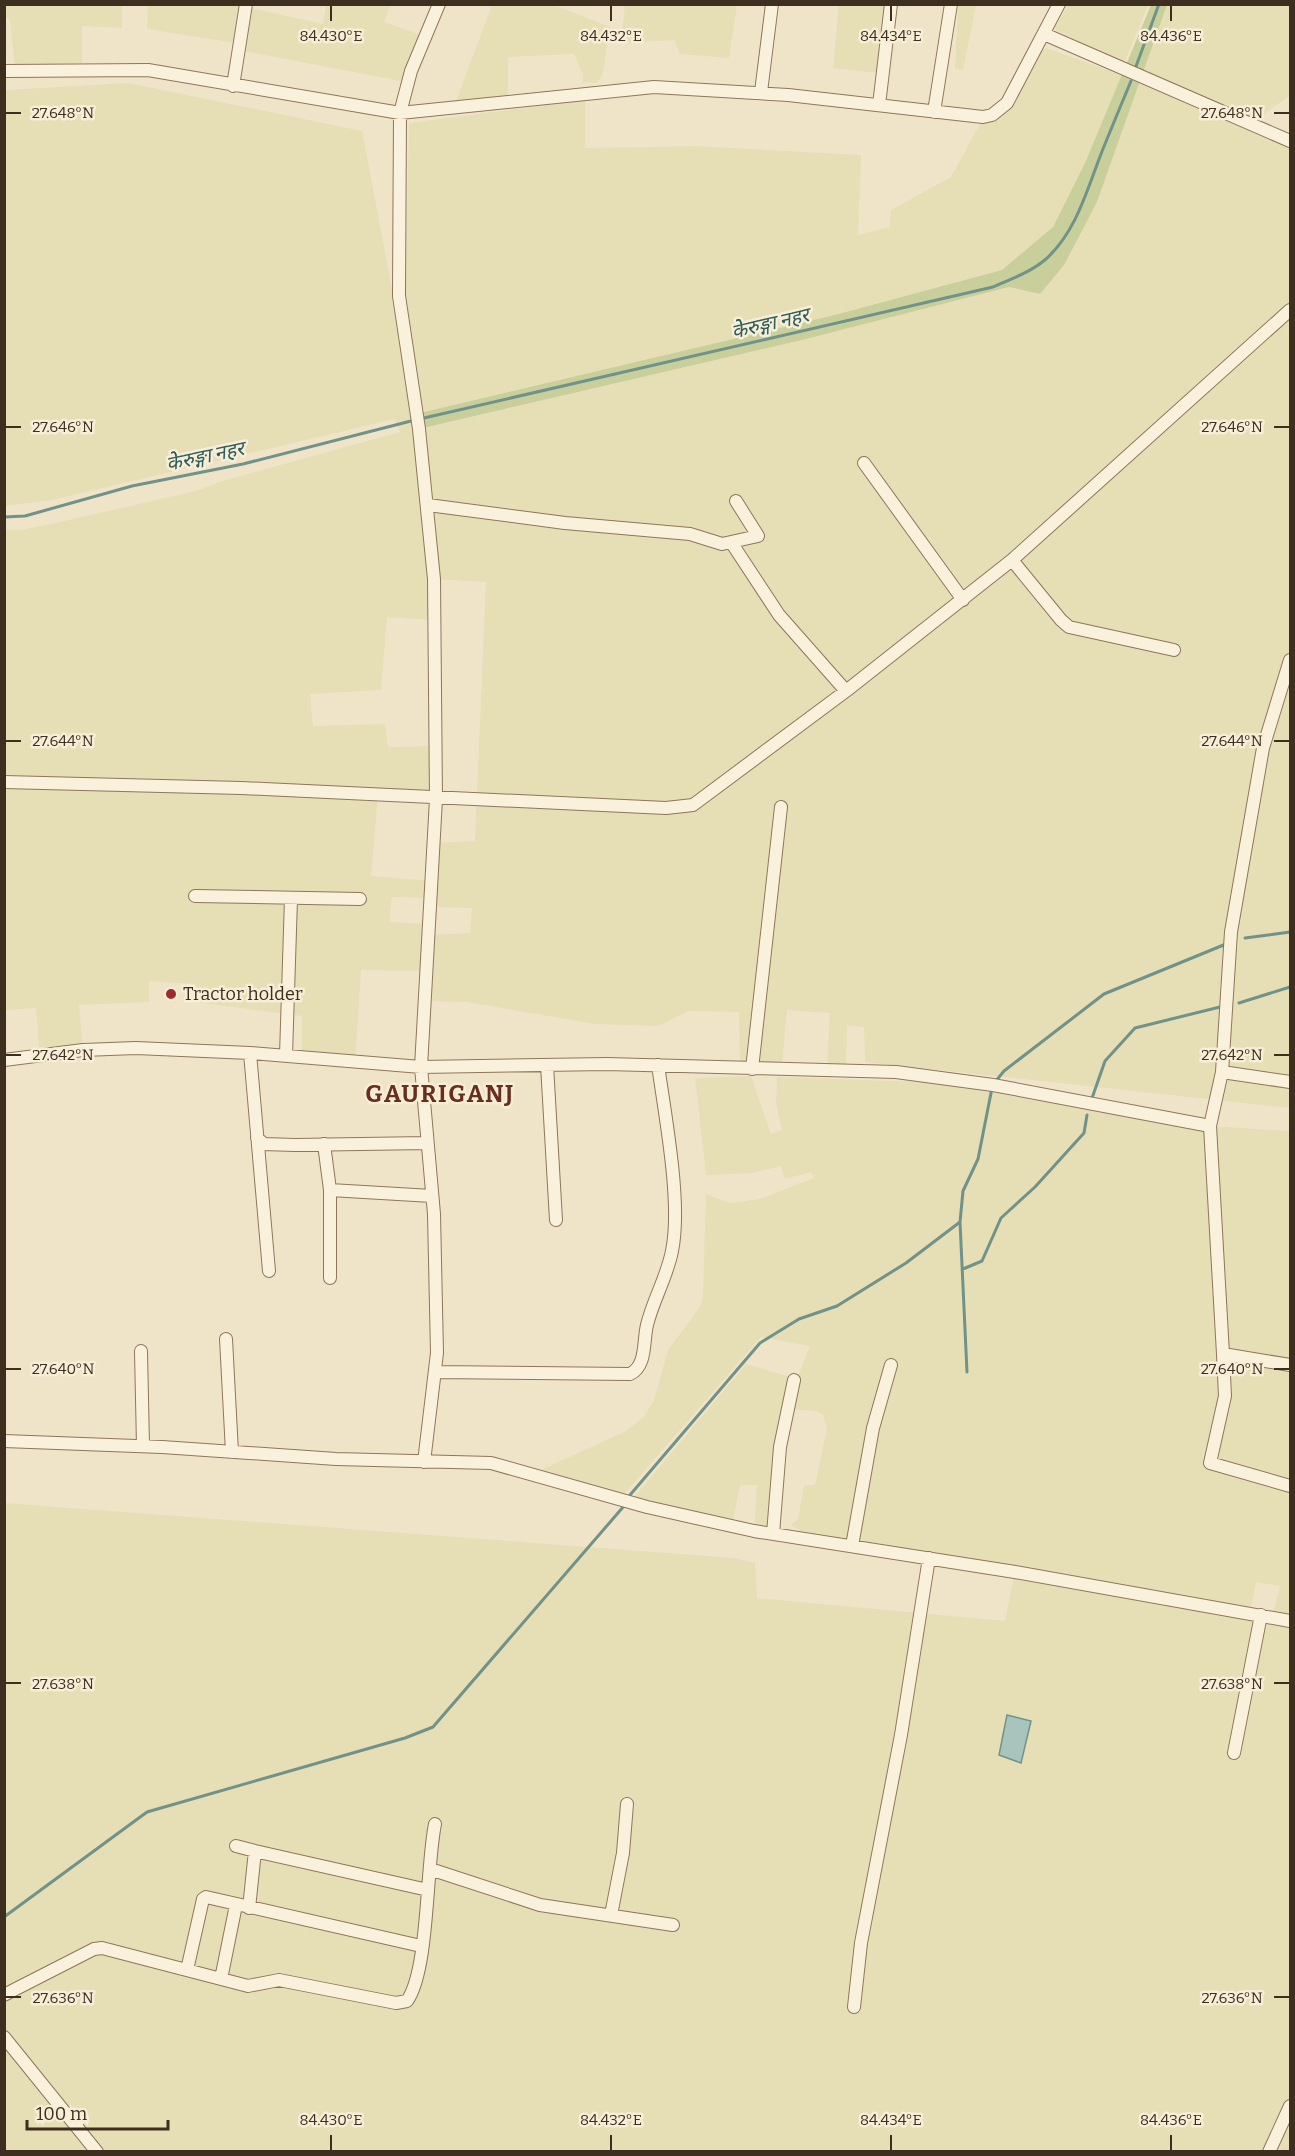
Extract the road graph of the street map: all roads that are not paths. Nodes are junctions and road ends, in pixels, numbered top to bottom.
1 (246, 4) edge
2 (440, 4) edge
3 (772, 4) edge
4 (891, 4) edge
5 (951, 4) edge
6 (1059, 4) edge
7 (1044, 34) junction
8 (4, 71) edge
9 (233, 86) junction
10 (761, 92) junction
11 (879, 105) junction
12 (934, 112) junction
13 (400, 113) junction
14 (1290, 141) edge
15 (1290, 310) edge
16 (864, 463) dead end
17 (736, 501) dead end
18 (428, 504) junction
19 (731, 542) junction
20 (1012, 560) junction
21 (963, 600) junction
22 (1174, 650) dead end
23 (1290, 660) edge
24 (846, 691) junction
25 (4, 782) edge
26 (436, 799) junction
27 (781, 807) dead end
28 (195, 896) dead end
29 (291, 899) junction
30 (360, 899) dead end
31 (250, 1053) junction
32 (286, 1055) junction
33 (4, 1060) edge
34 (547, 1065) junction
35 (658, 1065) junction
36 (421, 1066) junction
37 (752, 1069) junction
38 (1222, 1072) junction
39 (1290, 1082) edge
40 (1210, 1126) junction
41 (257, 1138) junction
42 (427, 1143) junction
43 (324, 1144) junction
44 (330, 1190) junction
45 (432, 1196) junction
46 (556, 1220) dead end
47 (269, 1271) dead end
48 (330, 1278) dead end
49 (226, 1339) dead end
50 (141, 1351) dead end
51 (1223, 1354) junction
52 (891, 1365) dead end
53 (1290, 1365) edge
54 (435, 1372) junction
55 (794, 1380) dead end
56 (4, 1441) edge
57 (143, 1446) junction
58 (232, 1452) junction
59 (424, 1462) junction
60 (1290, 1486) edge
61 (773, 1534) junction
62 (852, 1546) junction
63 (928, 1558) junction
64 (1261, 1616) junction
65 (1290, 1621) edge
66 (1234, 1753) dead end
67 (627, 1804) dead end
68 (435, 1824) dead end
69 (236, 1846) dead end
70 (255, 1851) junction
71 (430, 1869) junction
72 (428, 1890) junction
73 (236, 1905) junction
74 (249, 1908) junction
75 (611, 1915) junction
76 (673, 1925) dead end
77 (421, 1946) junction
78 (187, 1970) junction
79 (221, 1979) junction
80 (4, 1995) edge
81 (854, 2007) dead end
82 (4, 2037) edge
83 (1290, 2106) edge
84 (97, 2151) edge
85 (1269, 2151) edge

1 - 9 street
2 - 13 street
3 - 10 street
4 - 11 street
5 - 12 street
6 - 7 street
7 - 12 street
7 - 14 street
8 - 9 street
9 - 13 street
10 - 11 street
10 - 13 street
11 - 12 street
13 - 18 street
15 - 20 street
16 - 21 street
17 - 19 street
18 - 19 street
18 - 26 street
19 - 24 street
20 - 21 street
20 - 22 street
21 - 24 street
23 - 38 street
24 - 26 street
25 - 26 street
26 - 36 street
27 - 37 street
28 - 29 street
29 - 30 street
29 - 32 street
31 - 32 street
31 - 33 street
31 - 41 street
32 - 36 street
34 - 35 street
34 - 36 street
34 - 46 street
35 - 37 street
35 - 54 street
36 - 42 street
37 - 40 street
38 - 39 street
38 - 40 street
40 - 51 street
41 - 43 street
41 - 47 street
42 - 43 street
42 - 45 street
43 - 44 street
44 - 45 street
44 - 48 street
45 - 54 street
49 - 58 street
50 - 57 street
51 - 53 street
51 - 60 street
52 - 62 street
54 - 59 street
55 - 61 street
56 - 57 street
57 - 58 street
58 - 59 street
59 - 61 street
61 - 62 street
62 - 63 street
63 - 64 street
63 - 81 street
64 - 65 street
64 - 66 street
67 - 75 street
68 - 71 street
69 - 70 street
70 - 72 street
70 - 74 street
71 - 72 street
71 - 75 street
72 - 77 street
73 - 74 street
73 - 78 street
73 - 79 street
74 - 77 street
75 - 76 street
77 - 79 street
78 - 79 street
78 - 80 street
82 - 84 street
83 - 85 street

